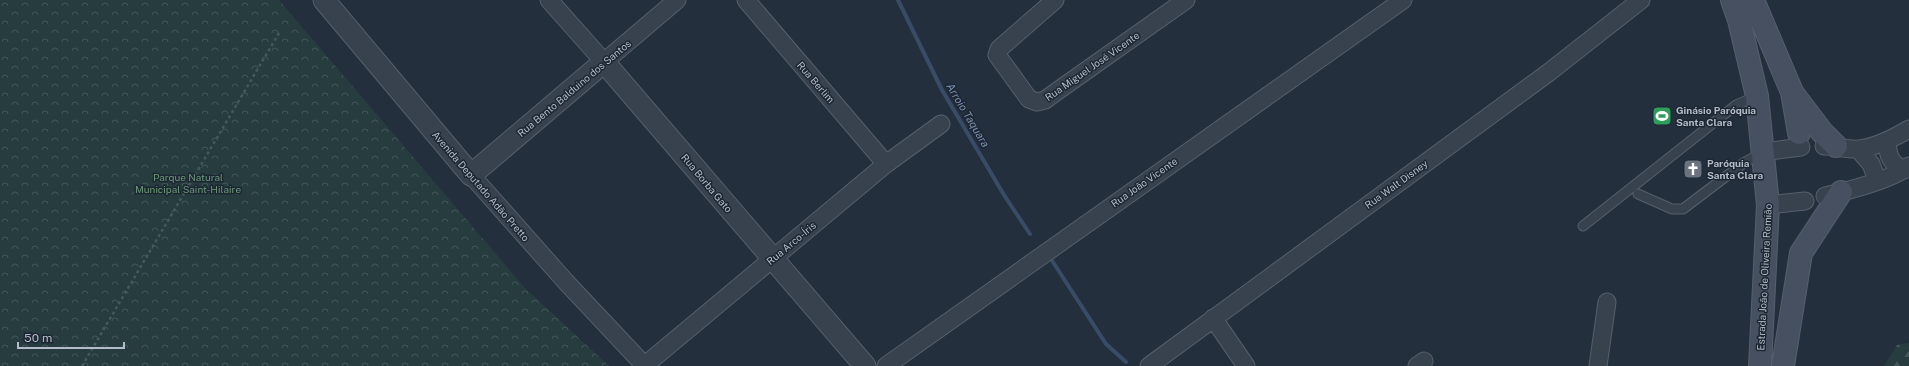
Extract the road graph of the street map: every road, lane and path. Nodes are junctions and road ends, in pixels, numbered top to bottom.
1 (324, 0) edge
2 (548, 0) edge
3 (677, 0) edge
4 (746, 0) edge
5 (1055, 0) edge
6 (1186, 0) edge
7 (1403, 0) edge
8 (1641, 0) edge
9 (1732, 0) edge
10 (1753, 0) edge
11 (279, 33) dead end
12 (604, 62) junction
13 (1792, 92) junction
14 (1757, 96) junction
15 (941, 124) dead end
16 (1909, 129) edge
17 (1800, 140) joint
18 (1887, 141) junction
19 (1829, 146) joint
20 (1858, 149) junction
21 (1764, 152) junction
22 (886, 164) junction
23 (1907, 168) edge
24 (471, 175) junction
25 (1878, 180) junction
26 (1638, 194) dead end
27 (1833, 194) joint
28 (1805, 201) dead end
29 (1768, 204) junction
30 (1583, 226) dead end
31 (772, 260) junction
32 (1607, 302) dead end
33 (1214, 318) junction
34 (82, 366) edge
35 (644, 366) edge
36 (865, 366) edge
37 (886, 366) edge
38 (1149, 366) edge
39 (1246, 366) edge
40 (1598, 366) edge
41 (1760, 366) edge
42 (1783, 366) edge

1 - 24 street, Avenida Deputado Adão Pretto
2 - 12 street, Rua Borba Gato
3 - 12 street, Rua Bento Balduino dos Santos
4 - 22 street, Rua Berlim
5 - 6 street, Rua Miguel José Vicente
7 - 37 street, Rua João Vicente
8 - 33 street, Rua Walt Disney
9 - 14 main road, Estrada João de Oliveira Remião
10 - 13 main road
11 - 34 path
12 - 24 street, Rua Bento Balduino dos Santos
12 - 31 street, Rua Borba Gato
13 - 17 main road
13 - 19 main road
14 - 21 main road, Estrada João de Oliveira Remião
14 - 30 lane
15 - 22 street, Rua Arco-Íris
16 - 18 street
17 - 21 street
18 - 20 street
18 - 23 street
19 - 20 street
20 - 25 street
21 - 26 lane
21 - 29 main road, Estrada João de Oliveira Remião
22 - 31 street, Rua Arco-Íris
23 - 25 street
24 - 35 street, Avenida Deputado Adão Pretto
25 - 27 street
27 - 42 main road
28 - 29 street
29 - 41 main road, Estrada João de Oliveira Remião
31 - 35 street, Rua Arco-Íris
31 - 36 street, Rua Borba Gato
32 - 40 street
33 - 38 street, Rua Walt Disney
33 - 39 street

